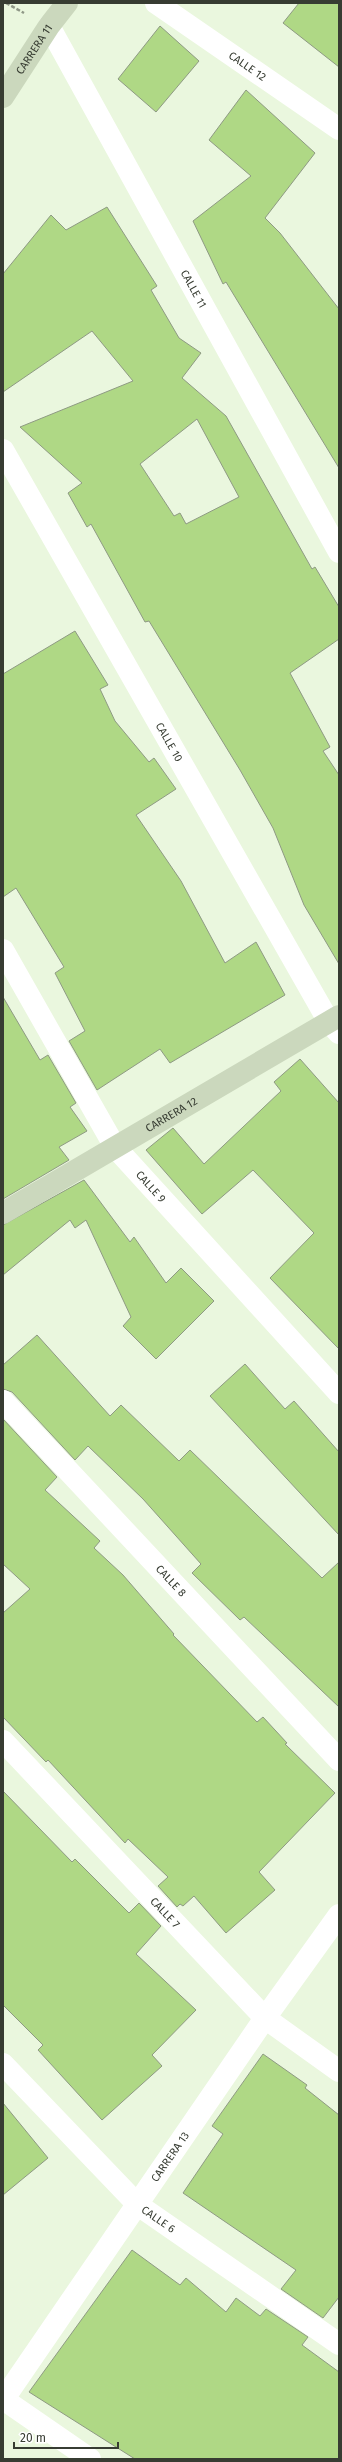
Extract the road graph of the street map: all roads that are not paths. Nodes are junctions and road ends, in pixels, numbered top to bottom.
1 (67, 3) edge
2 (156, 3) edge
3 (49, 26) junction
4 (3, 97) edge
5 (339, 129) edge
6 (3, 450) edge
7 (339, 552) edge
8 (3, 950) edge
9 (336, 1023) edge
10 (115, 1147) junction
11 (3, 1213) edge
12 (339, 1393) edge
13 (3, 1401) edge
14 (3, 1741) edge
15 (339, 1760) edge
16 (339, 1915) edge
17 (265, 2018) junction
18 (3, 2064) edge
19 (339, 2071) edge
20 (138, 2205) junction
21 (339, 2344) edge
22 (3, 2399) edge
23 (90, 2459) edge

1 - 3 street, CARRERA 11
2 - 5 street, CALLE 12
3 - 4 street, CARRERA 11
3 - 7 street, CALLE 11
6 - 9 street, CALLE 10
8 - 10 street, CALLE 9
9 - 10 street, CARRERA 12
10 - 11 street, CARRERA 12
10 - 12 street, CALLE 9
13 - 15 street, CALLE 8
14 - 17 street, CALLE 7
16 - 17 street, CARRERA 13
17 - 19 street, CALLE 7
17 - 20 street, CARRERA 13
18 - 20 street, CALLE 6
20 - 21 street, CALLE 6
20 - 22 street, CARRERA 13
22 - 23 street

